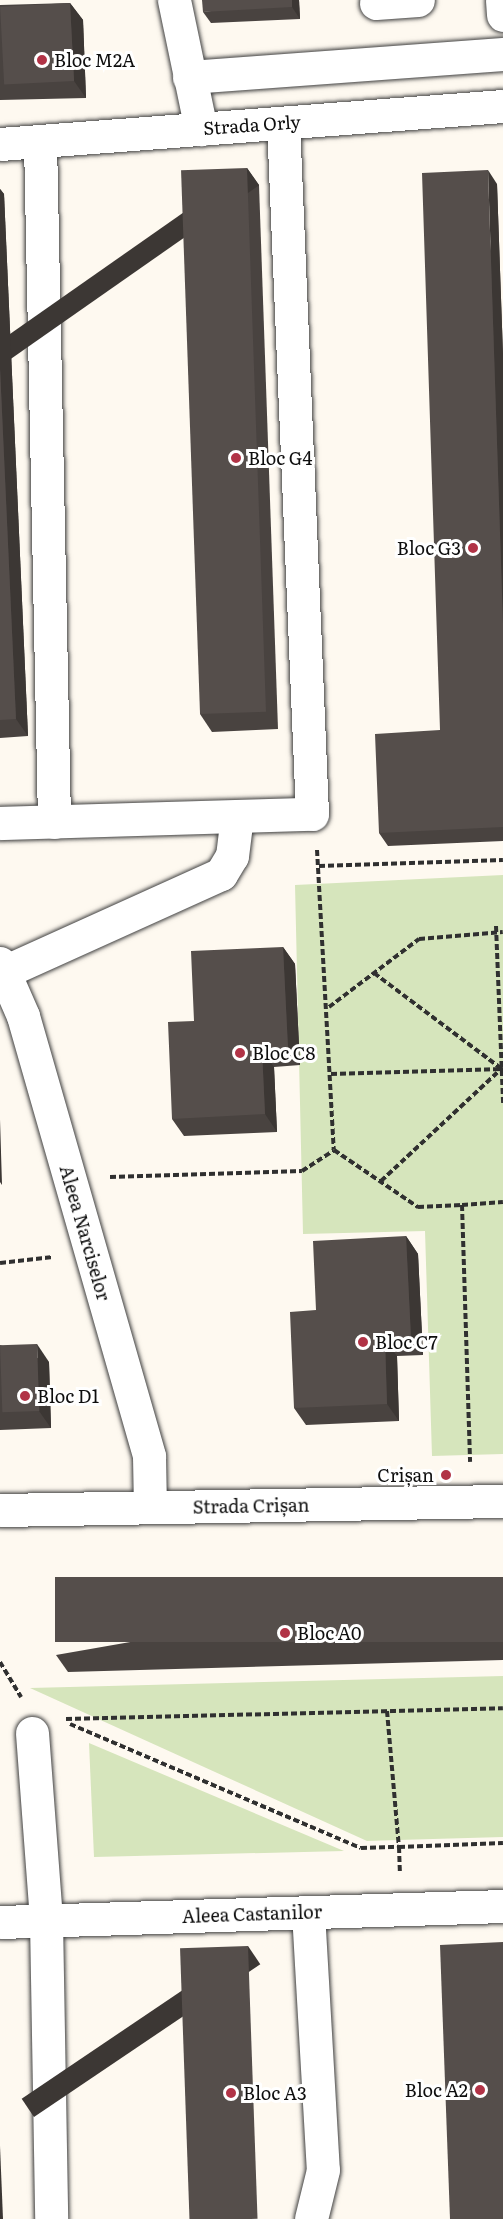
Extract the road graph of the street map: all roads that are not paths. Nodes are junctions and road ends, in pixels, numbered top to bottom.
1 (174, 0) edge
2 (418, 0) edge
3 (502, 0) edge
4 (376, 3) dead end
5 (503, 15) edge
6 (503, 54) edge
7 (189, 77) junction
8 (503, 106) edge
9 (283, 123) junction
10 (201, 129) junction
11 (40, 141) junction
12 (0, 144) edge
13 (237, 816) junction
14 (54, 822) junction
15 (0, 823) edge
16 (2, 968) edge
17 (488, 1502) edge
18 (150, 1507) junction
19 (0, 1510) edge
20 (32, 1733) dead end
21 (503, 1906) edge
22 (308, 1912) junction
23 (46, 1920) junction
24 (0, 1922) edge
25 (51, 2219) edge
26 (311, 2219) edge

1 - 7 street
2 - 4 street
3 - 5 street
6 - 7 street
7 - 10 street
8 - 9 street, Strada Orly
9 - 10 street, Strada Orly
9 - 13 street
10 - 11 street, Strada Orly
11 - 12 street, Strada Orly
11 - 14 street
13 - 14 street
13 - 16 street
14 - 15 street
16 - 18 street, Aleea Narciselor
17 - 18 street, Strada Crișan
18 - 19 street, Strada Crișan
20 - 23 street
21 - 22 street, Aleea Castanilor
22 - 23 street, Aleea Castanilor
22 - 26 street
23 - 24 street, Aleea Castanilor
23 - 25 street

